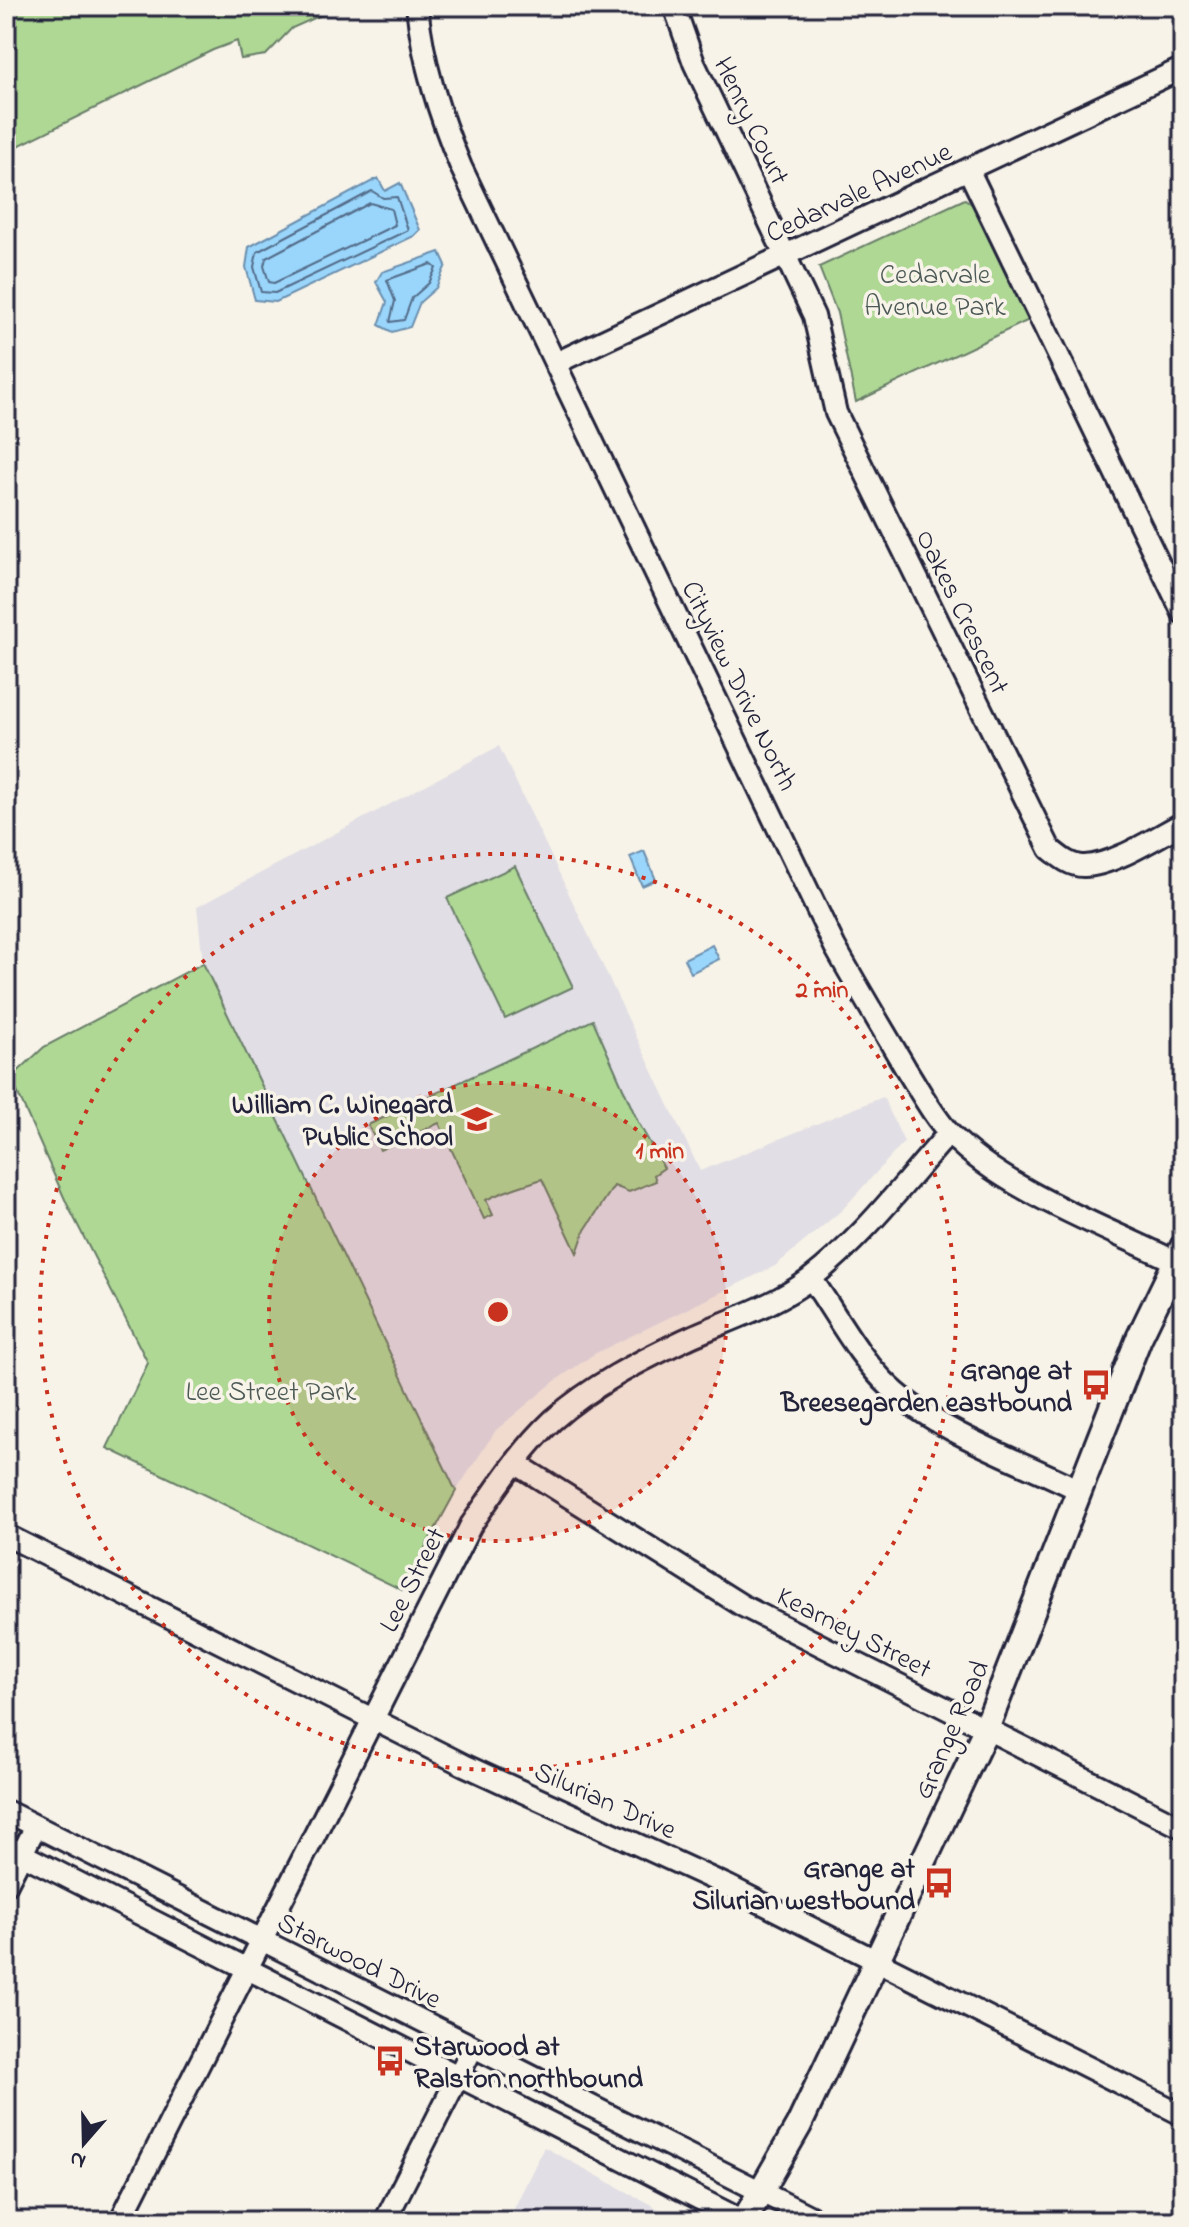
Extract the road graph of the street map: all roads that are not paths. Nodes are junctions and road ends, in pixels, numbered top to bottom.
1 (417, 6) edge
2 (676, 7) edge
3 (1183, 68) edge
4 (969, 171) junction
5 (787, 256) junction
6 (556, 363) junction
7 (1183, 613) edge
8 (1183, 823) edge
9 (949, 1133) junction
10 (1178, 1254) edge
11 (811, 1278) junction
12 (515, 1463) junction
13 (1079, 1490) junction
14 (6, 1535) edge
15 (373, 1720) junction
16 (986, 1729) junction
17 (6, 1811) edge
18 (36, 1826) junction
19 (1183, 1828) edge
20 (14, 1850) edge
21 (6, 1885) edge
22 (262, 1941) junction
23 (877, 1962) junction
24 (247, 1969) junction
25 (473, 2047) junction
26 (458, 2075) junction
27 (1183, 2115) edge
28 (762, 2192) junction
29 (120, 2221) edge
30 (385, 2221) edge
31 (744, 2221) edge
32 (819, 2221) edge

1 - 6 street, Cityview Drive North
2 - 5 street, Henry Court
3 - 4 street, Cedarvale Avenue
4 - 5 street, Cedarvale Avenue
4 - 7 street
5 - 6 street, Cedarvale Avenue
5 - 8 street, Oakes Crescent
6 - 9 street, Cityview Drive North
9 - 10 street, Cityview Drive North
9 - 11 street, Lee Street
10 - 13 main road, Grange Road
11 - 12 street, Lee Street
11 - 13 street
12 - 15 street, Lee Street
12 - 16 street, Kearney Street
13 - 16 main road, Grange Road
14 - 15 street, Silurian Drive
15 - 22 street, Lee Street
15 - 23 street, Silurian Drive
16 - 19 street, Kearney Street
16 - 23 main road, Grange Road
17 - 18 street, Starwood Drive
18 - 20 street
18 - 22 street, Starwood Drive
20 - 21 street
20 - 24 street
22 - 24 street, Lee Street
22 - 25 street, Starwood Drive
23 - 27 street, Silurian Drive
23 - 28 main road, Grange Road
24 - 26 street
24 - 29 street, Lee Street
25 - 26 street
25 - 28 street, Starwood Drive
26 - 30 street
26 - 31 street
28 - 31 main road, Grange Road
28 - 32 street, Starwood Drive

